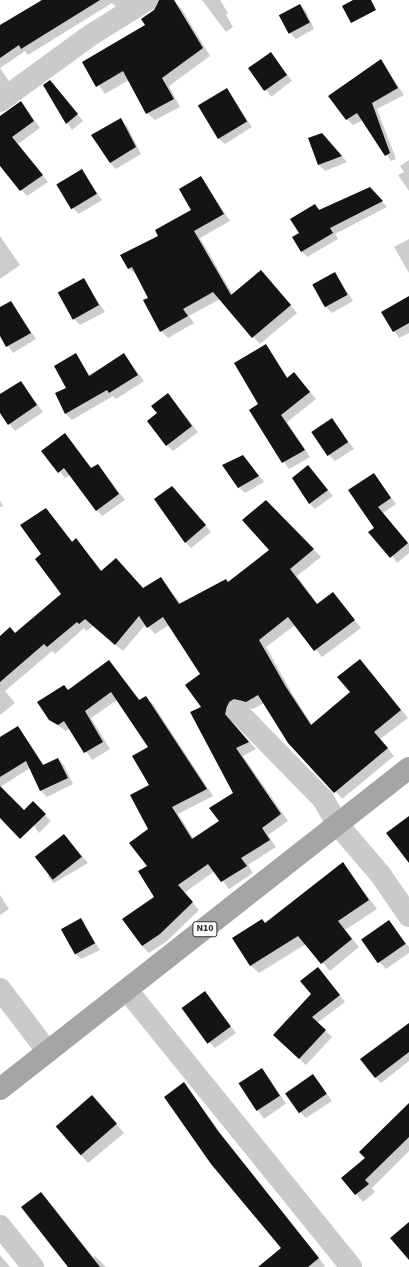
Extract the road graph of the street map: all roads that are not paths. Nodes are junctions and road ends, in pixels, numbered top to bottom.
1 (147, 0) edge
2 (0, 101) edge
3 (237, 711) dead end
4 (409, 768) edge
5 (338, 824) junction
6 (409, 916) edge
7 (0, 989) edge
8 (127, 990) junction
9 (48, 1052) junction
10 (0, 1089) edge
11 (0, 1226) edge
12 (33, 1267) edge
13 (351, 1267) edge

1 - 2 street
3 - 5 street
4 - 5 main road, N10
5 - 6 street
5 - 8 main road, N10
7 - 9 street
8 - 9 main road, N10
8 - 13 street
9 - 10 main road, N10
11 - 12 street

